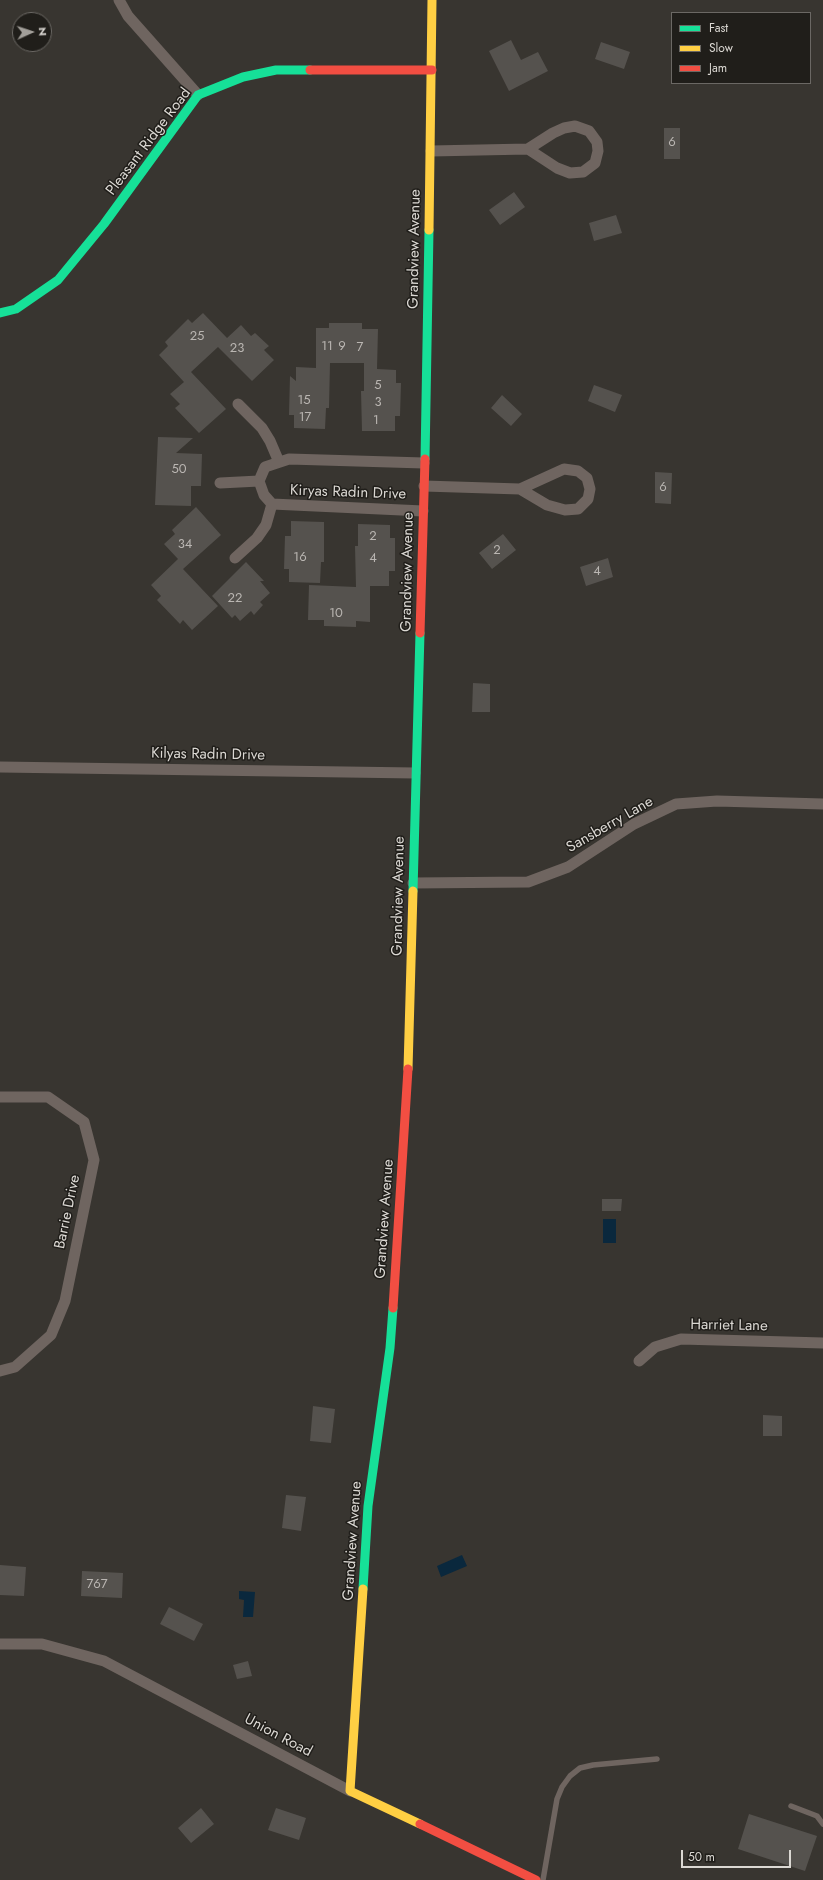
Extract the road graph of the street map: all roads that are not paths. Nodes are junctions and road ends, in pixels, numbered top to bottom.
1 (119, 0) edge
2 (432, 0) edge
3 (432, 70) junction
4 (198, 95) junction
5 (528, 149) junction
6 (431, 151) junction
7 (0, 313) edge
8 (238, 404) dead end
9 (279, 462) junction
10 (424, 463) junction
11 (259, 481) junction
12 (220, 483) dead end
13 (424, 486) junction
14 (520, 489) junction
15 (272, 504) junction
16 (423, 511) junction
17 (235, 558) dead end
18 (0, 766) edge
19 (416, 773) junction
20 (823, 804) edge
21 (413, 883) junction
22 (0, 1097) edge
23 (823, 1343) edge
24 (639, 1360) dead end
25 (0, 1371) edge
26 (0, 1644) edge
27 (657, 1759) dead end
28 (350, 1791) junction
29 (791, 1806) dead end
30 (823, 1824) edge
31 (536, 1880) edge
32 (543, 1880) edge

1 - 4 street
2 - 3 street, Grandview Avenue
3 - 4 street, Pleasant Ridge Road
3 - 6 street, Grandview Avenue
4 - 7 street, Pleasant Ridge Road
5 - 5 street
5 - 6 street
6 - 10 street, Grandview Avenue
8 - 9 street
9 - 10 street, Kiryas Radin Drive
9 - 11 street, Kiryas Radin Drive
10 - 13 street, Grandview Avenue
11 - 12 street
11 - 15 street, Kiryas Radin Drive
13 - 14 street
13 - 16 street, Grandview Avenue
14 - 14 street
15 - 16 street, Kiryas Radin Drive
15 - 17 street, Kiryas Radin Drive
16 - 19 street, Grandview Avenue
18 - 19 street, Kilyas Radin Drive
19 - 21 street, Grandview Avenue
20 - 21 street, Sansberry Lane
21 - 28 street, Grandview Avenue
22 - 25 street, Barrie Drive
23 - 24 street, Harriet Lane
26 - 28 street, Union Road
27 - 32 lane
28 - 31 street, Union Road
29 - 30 lane

